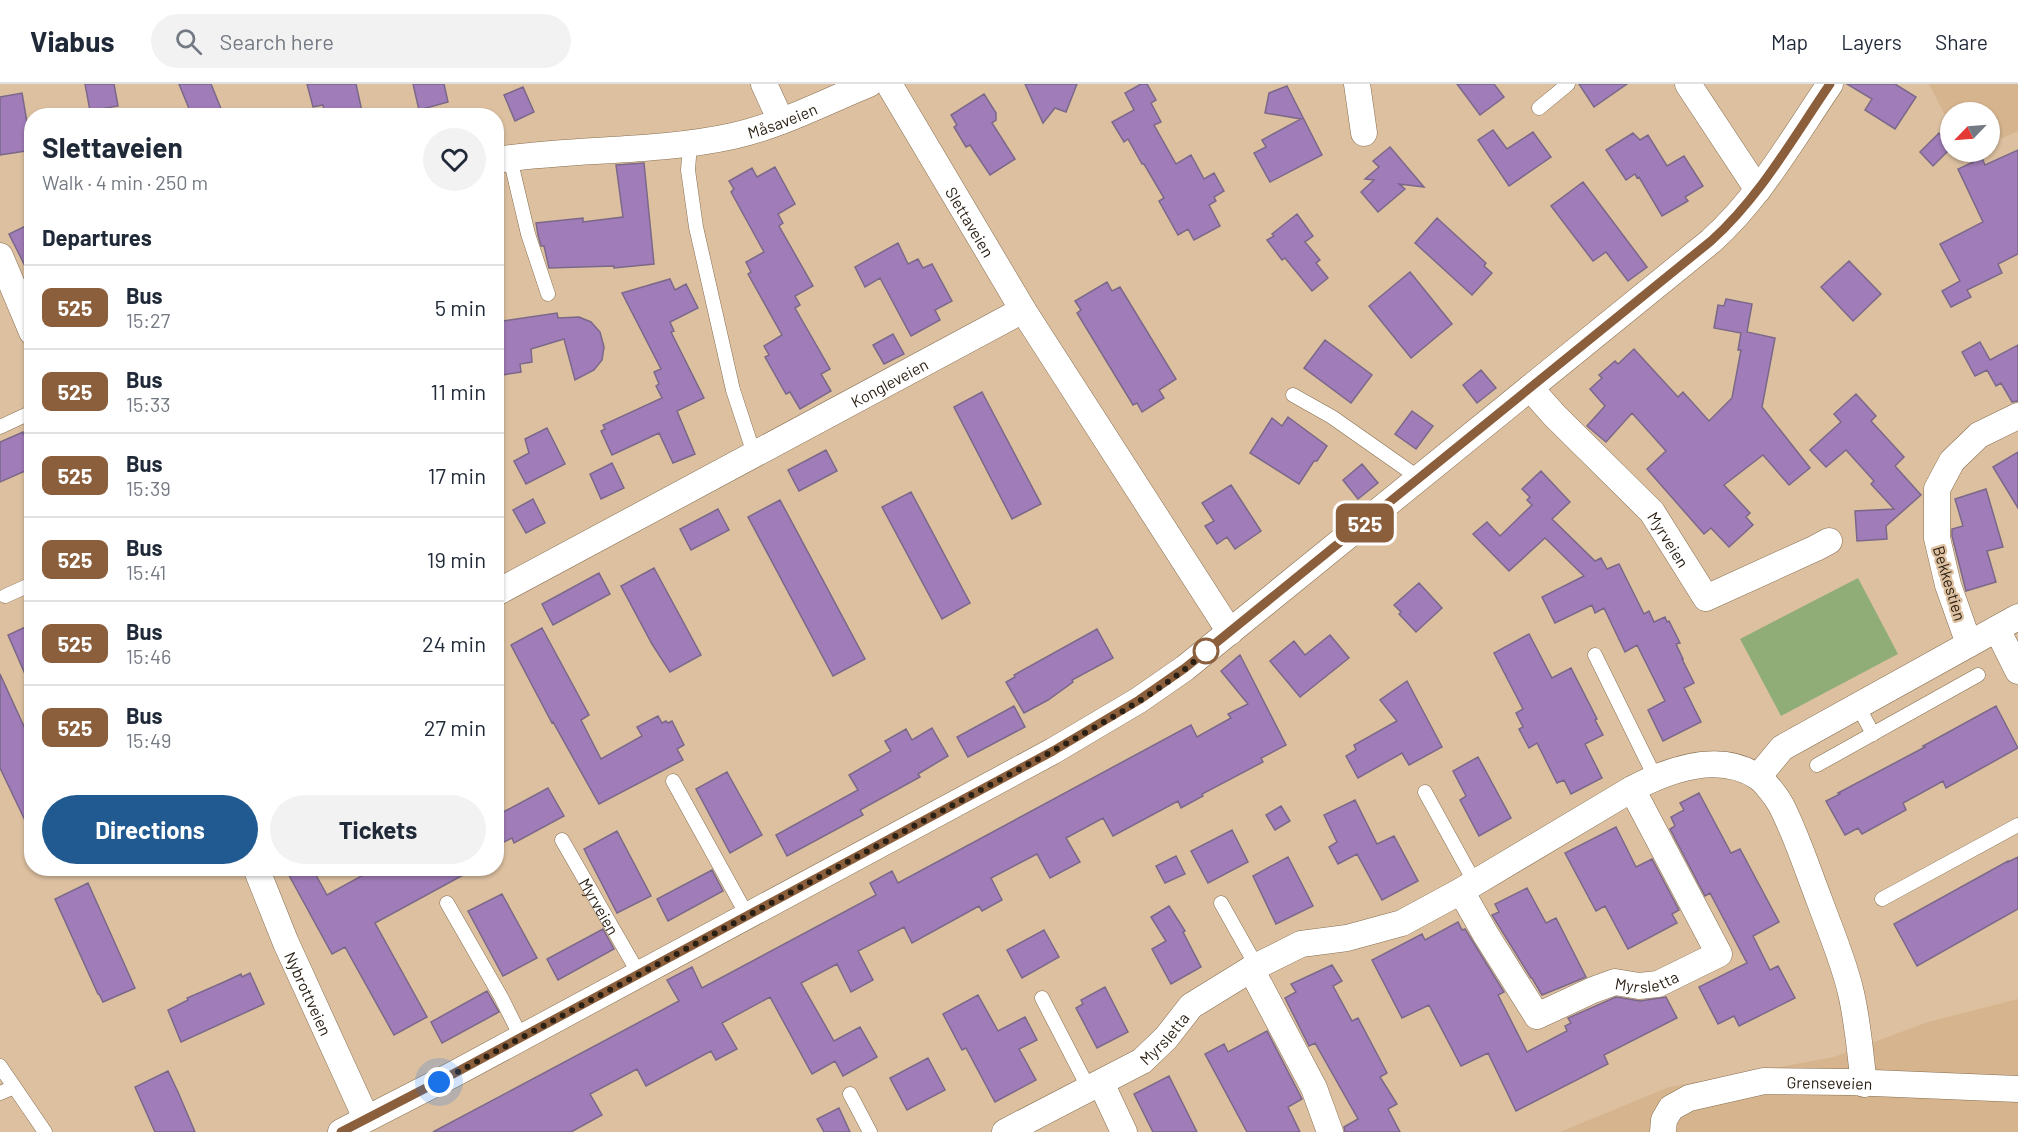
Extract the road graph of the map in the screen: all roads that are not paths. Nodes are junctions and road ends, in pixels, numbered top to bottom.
1 (764, 84) edge
2 (869, 84) edge
3 (889, 84) edge
4 (1357, 84) edge
5 (1568, 84) edge
6 (1688, 84) edge
7 (1830, 84) edge
8 (1539, 108) dead end
9 (781, 120) junction
10 (1364, 132) dead end
11 (690, 144) junction
12 (504, 159) edge
13 (504, 162) edge
14 (1758, 190) junction
15 (0, 256) edge
16 (548, 294) dead end
17 (24, 309) edge
18 (1023, 310) junction
19 (1530, 388) junction
20 (1293, 395) dead end
21 (24, 416) edge
22 (2018, 416) edge
23 (0, 427) edge
24 (754, 454) junction
25 (1419, 478) junction
26 (1829, 541) dead end
27 (24, 588) edge
28 (504, 589) edge
29 (5, 596) dead end
30 (2007, 623) edge
31 (1230, 632) junction
32 (1969, 644) junction
33 (1595, 655) dead end
34 (2018, 670) edge
35 (1978, 675) dead end
36 (1858, 706) junction
37 (1874, 734) junction
38 (1816, 765) dead end
39 (1655, 777) junction
40 (1758, 777) junction
41 (673, 781) dead end
42 (1632, 789) junction
43 (1425, 792) dead end
44 (2018, 825) edge
45 (562, 840) dead end
46 (259, 876) edge
47 (1468, 887) junction
48 (1882, 899) dead end
49 (447, 903) dead end
50 (1221, 903) dead end
51 (747, 915) junction
52 (1254, 968) junction
53 (639, 974) junction
54 (1042, 998) dead end
55 (521, 1037) junction
56 (0, 1066) edge
57 (1864, 1084) junction
58 (1095, 1086) junction
59 (14, 1087) junction
60 (2018, 1089) edge
61 (0, 1093) edge
62 (850, 1094) dead end
63 (366, 1118) junction
64 (45, 1132) edge
65 (341, 1132) edge
66 (870, 1132) edge
67 (1005, 1132) edge
68 (1124, 1132) edge
69 (1330, 1132) edge
70 (1663, 1132) edge

1 - 9 street
2 - 9 street, Måsaveien
3 - 18 street, Slettaveien
4 - 10 street
5 - 8 lane
6 - 14 street
7 - 14 street
9 - 11 street, Måsaveien
11 - 12 street, Måsaveien
11 - 24 lane
13 - 16 lane, Måsaveien
14 - 19 street
15 - 17 street
18 - 24 street, Kongleveien
18 - 31 street, Slettaveien
19 - 25 street
19 - 26 street, Myrveien
20 - 25 lane
21 - 23 lane
22 - 32 street, Bekkestien
24 - 28 street, Kongleveien
25 - 31 street
27 - 29 lane
30 - 32 street, Bekkestien
30 - 34 street, Bekkestien
31 - 51 street
32 - 36 street, Bekkestien
33 - 39 lane
35 - 37 lane
36 - 37 lane
36 - 40 street, Bekkestien
37 - 38 lane
39 - 40 street, Myrsletta
39 - 42 street, Myrsletta
40 - 57 street, Myrsletta
41 - 51 lane
42 - 47 street, Myrsletta
42 - 47 street, Myrsletta
43 - 47 lane, Myrsletta
44 - 48 lane
45 - 53 lane, Myrveien
46 - 63 street, Nybrottveien
47 - 52 street, Myrsletta
49 - 55 lane
50 - 52 lane
51 - 53 street
52 - 58 street, Myrsletta
52 - 69 street
53 - 55 street
54 - 58 lane
55 - 63 street
56 - 59 lane
57 - 60 street, Grenseveien
57 - 70 street, Grenseveien
58 - 67 street, Myrsletta
58 - 68 street
59 - 61 lane
59 - 64 lane
62 - 66 lane
63 - 65 street

